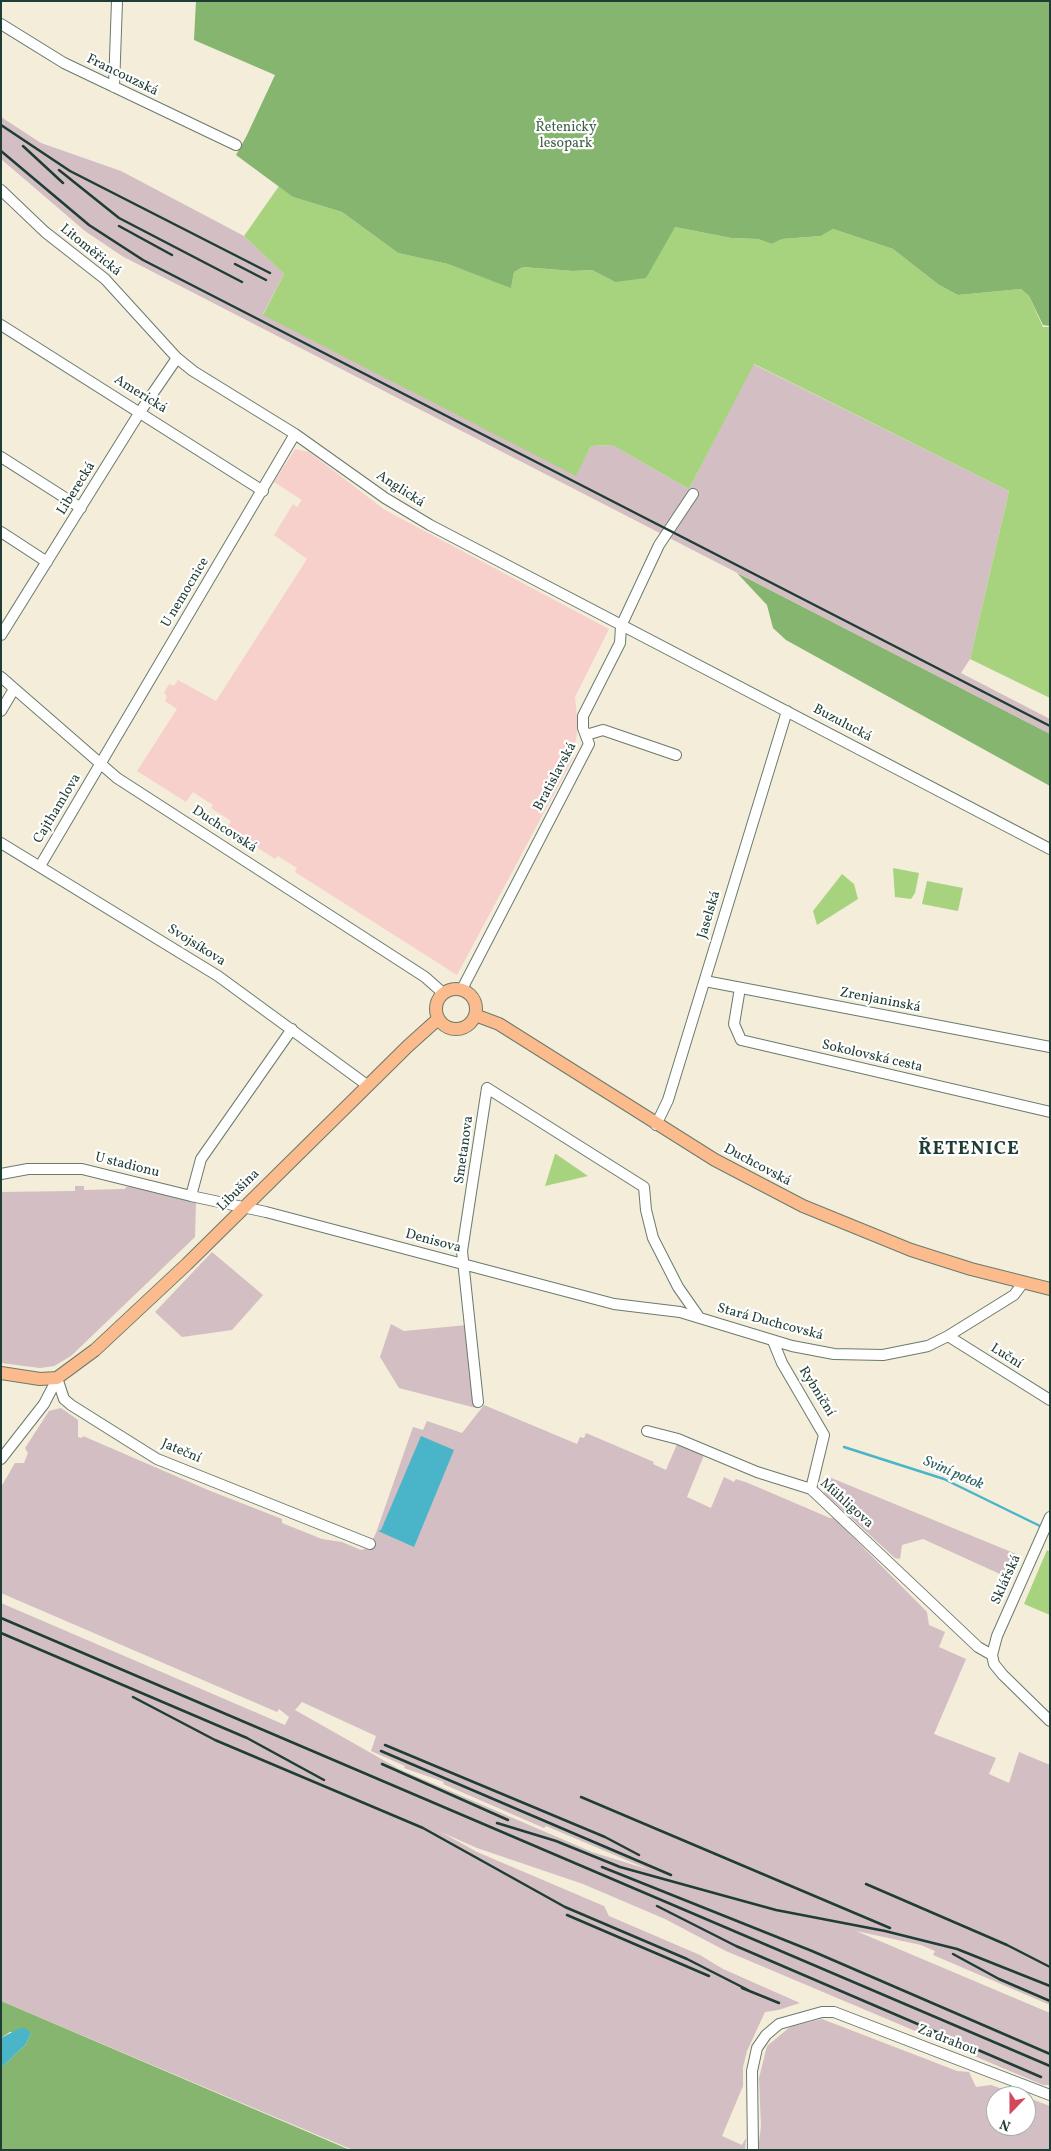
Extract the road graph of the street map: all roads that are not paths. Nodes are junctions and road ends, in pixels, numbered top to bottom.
1 (117, 1) edge
2 (1, 24) edge
3 (114, 87) junction
4 (236, 144) dead end
5 (1, 190) edge
6 (4, 327) edge
7 (1, 338) edge
8 (177, 358) junction
9 (140, 412) junction
10 (295, 434) junction
11 (1, 457) edge
12 (263, 491) junction
13 (693, 494) dead end
14 (81, 508) junction
15 (1, 532) edge
16 (47, 562) junction
17 (621, 626) junction
18 (1, 635) edge
19 (1, 677) edge
20 (14, 689) junction
21 (1, 711) edge
22 (787, 711) junction
23 (586, 735) junction
24 (676, 755) dead end
25 (100, 765) junction
26 (1, 843) edge
27 (1050, 849) edge
28 (40, 866) junction
29 (705, 981) junction
30 (740, 988) junction
31 (462, 989) junction
32 (442, 993) junction
33 (475, 1015) junction
34 (438, 1019) junction
35 (292, 1029) junction
36 (1050, 1047) edge
37 (368, 1086) junction
38 (1050, 1112) edge
39 (656, 1125) junction
40 (1, 1174) edge
41 (191, 1196) junction
42 (244, 1207) junction
43 (463, 1264) junction
44 (1024, 1283) junction
45 (1050, 1289) edge
46 (699, 1317) junction
47 (948, 1336) junction
48 (774, 1341) junction
49 (1, 1373) edge
50 (57, 1378) junction
51 (1050, 1400) edge
52 (478, 1402) dead end
53 (647, 1431) dead end
54 (1, 1459) edge
55 (811, 1489) junction
56 (1050, 1517) edge
57 (370, 1544) dead end
58 (992, 1655) junction
59 (1050, 1721) edge
60 (1050, 2095) edge
61 (753, 2150) edge

1 - 3 street
2 - 3 street, Francouzská
3 - 4 street, Francouzská
5 - 8 street, Litoměřická
6 - 7 street
6 - 9 street, Americká
8 - 9 street, Liberecká
8 - 10 street, Anglická
9 - 12 street, Americká
9 - 14 street, Liberecká
10 - 12 street, U nemocnice
10 - 17 street, Anglická
11 - 14 street
12 - 25 street, U nemocnice
13 - 17 street, Bratislavská
14 - 16 street, Liberecká
15 - 16 street
16 - 18 street, Liberecká
17 - 22 street, Buzulucká
17 - 23 street, Bratislavská
19 - 20 street, Duchcovská
20 - 21 street
20 - 25 street, Duchcovská
22 - 27 street, Buzulucká
22 - 29 street, Jaselská
23 - 24 street
23 - 31 street, Bratislavská
25 - 28 street, Cajthamlova
25 - 32 street, Duchcovská
26 - 28 street, Svojsíkova
28 - 35 street, Svojsíkova
29 - 30 street, Zrenjaninská
29 - 39 street, Jaselská
30 - 36 street, Zrenjaninská
30 - 38 street, Sokolovská cesta
31 - 32 main road
31 - 33 main road
32 - 34 main road
33 - 34 main road
33 - 39 main road, Duchcovská
34 - 37 main road, Libušina
35 - 37 street, Svojsíkova
35 - 41 street
37 - 42 main road, Libušina
39 - 44 main road, Duchcovská
40 - 41 street, U stadionu
41 - 42 street, U stadionu
42 - 43 street, Denisova
42 - 50 main road, Libušina
43 - 46 street, Denisova
43 - 46 street, Smetanova
43 - 52 street, Smetanova
44 - 45 main road, Duchcovská
44 - 47 street, Stará Duchcovská
46 - 48 street, Stará Duchcovská
47 - 48 street, Stará Duchcovská
47 - 51 street, Luční
48 - 55 street, Rybniční
49 - 50 main road
50 - 54 street
50 - 57 street, Jateční
53 - 55 street, Mühligova
55 - 58 street, Mühligova
56 - 58 street, Sklářská
58 - 59 street
60 - 61 street, Za drahou

